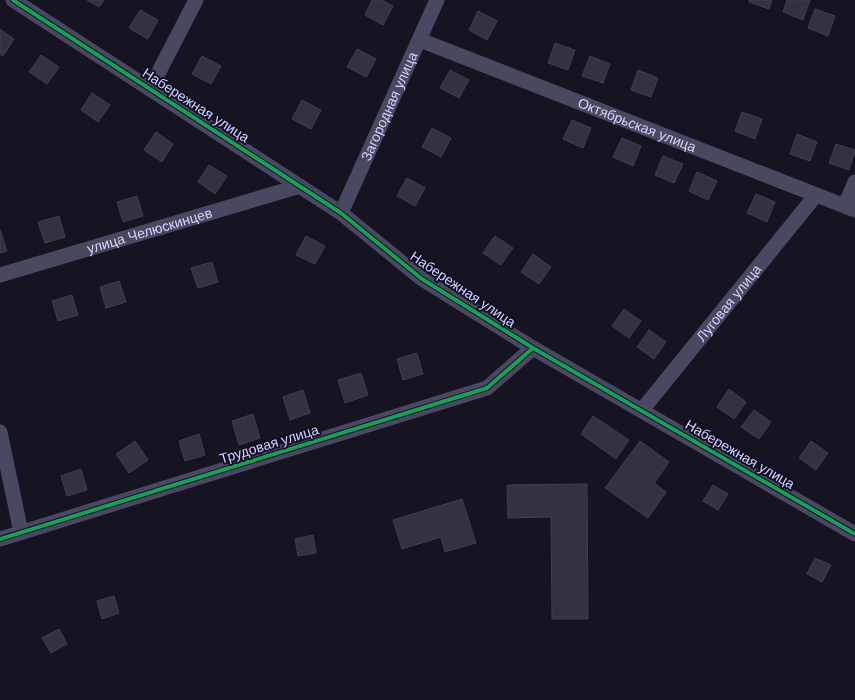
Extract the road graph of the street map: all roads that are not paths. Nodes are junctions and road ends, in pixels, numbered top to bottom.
1 (13, 0) edge
2 (196, 0) edge
3 (437, 0) edge
4 (420, 40) junction
5 (150, 89) junction
6 (855, 182) edge
7 (300, 186) junction
8 (816, 195) junction
9 (850, 208) edge
10 (341, 213) junction
11 (0, 275) edge
12 (533, 348) junction
13 (642, 410) junction
14 (0, 432) edge
15 (21, 532) junction
16 (855, 534) edge
17 (0, 539) edge

1 - 5 street, Набережная улица
2 - 5 street
3 - 4 street, Загородная улица
4 - 8 street, Октябрьская улица
4 - 10 street, Загородная улица
5 - 7 street, Набережная улица
6 - 9 street
7 - 10 street, Набережная улица
7 - 11 street, улица Челюскинцев
8 - 9 street, Октябрьская улица
8 - 13 street, Луговая улица
10 - 12 street, Набережная улица
12 - 13 street, Набережная улица
12 - 15 street, Трудовая улица
13 - 16 street, Набережная улица
14 - 15 street
15 - 17 street, Трудовая улица

